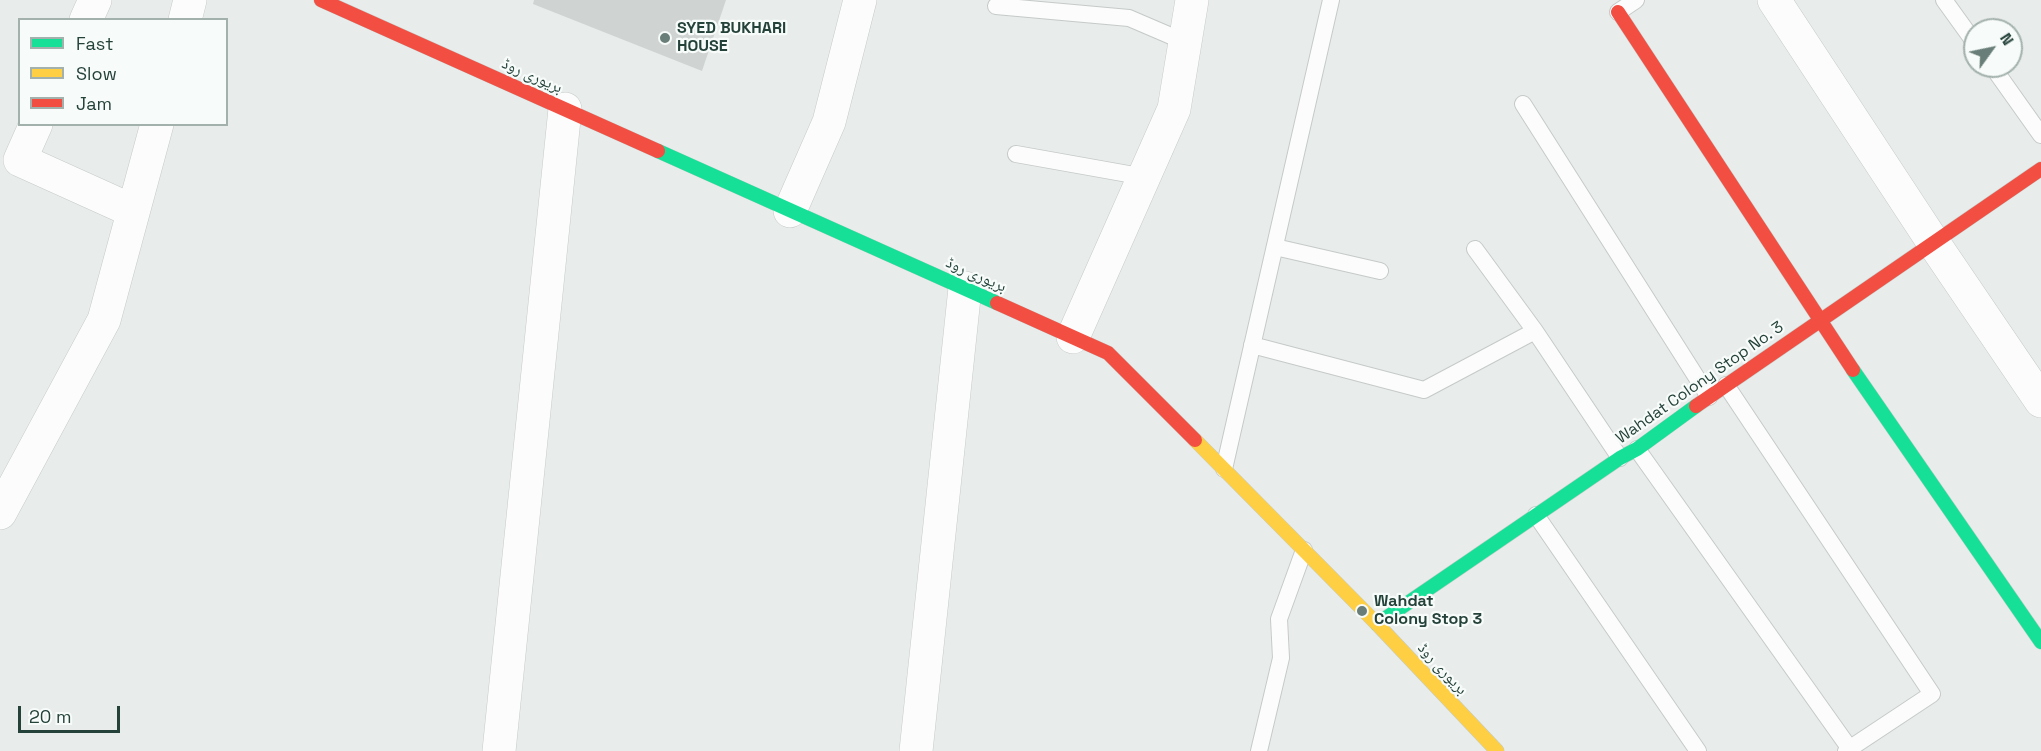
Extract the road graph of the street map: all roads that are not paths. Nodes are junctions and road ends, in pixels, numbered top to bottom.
1 (95, 0) edge
2 (190, 0) edge
3 (321, 0) edge
4 (860, 0) edge
5 (1192, 0) edge
6 (1331, 0) edge
7 (1636, 0) edge
8 (1774, 0) edge
9 (1944, 0) edge
10 (996, 6) dead end
11 (1618, 12) joint
12 (87, 18) edge
13 (186, 18) edge
14 (1963, 26) edge
15 (1185, 42) junction
16 (2001, 78) edge
17 (1523, 104) dead end
18 (565, 109) junction
19 (35, 126) edge
20 (156, 126) edge
21 (2041, 135) edge
22 (1016, 154) dead end
23 (2041, 169) edge
24 (1144, 177) junction
25 (790, 211) junction
26 (133, 212) junction
27 (1933, 242) junction
28 (1275, 247) junction
29 (1475, 249) dead end
30 (1380, 271) dead end
31 (965, 288) junction
32 (1820, 320) junction
33 (1534, 332) junction
34 (1073, 337) junction
35 (1252, 345) junction
36 (1726, 385) junction
37 (1709, 397) junction
38 (2041, 401) edge
39 (1637, 449) junction
40 (1620, 458) junction
41 (1224, 469) junction
42 (0, 513) edge
43 (1536, 515) junction
44 (1304, 550) junction
45 (2034, 618) edge
46 (1377, 624) junction
47 (2041, 642) edge
48 (1848, 750) edge
49 (499, 751) edge
50 (916, 751) edge
51 (1259, 751) edge
52 (1497, 751) edge
53 (1698, 751) edge

1 - 12 street
2 - 13 street
3 - 18 street, بریوری روڈ
4 - 25 street
5 - 15 street
6 - 28 lane
7 - 11 lane
8 - 27 street
9 - 14 lane
10 - 15 lane
11 - 32 street
15 - 24 street
16 - 21 lane
17 - 37 lane
18 - 25 street, بریوری روڈ
18 - 49 street
19 - 26 street
20 - 26 street
22 - 24 lane
23 - 27 street, Wahdat Colony Stop No. 3
24 - 34 street
25 - 31 street, بریوری روڈ
26 - 42 street
27 - 32 street, Wahdat Colony Stop No. 3
27 - 38 street
28 - 30 lane
28 - 35 lane
29 - 33 lane
31 - 34 street, بریوری روڈ
31 - 50 street
32 - 36 street, Wahdat Colony Stop No. 3
32 - 45 street
33 - 35 lane
33 - 40 lane
34 - 41 street, بریوری روڈ
35 - 41 lane
36 - 37 street, Wahdat Colony Stop No. 3
36 - 48 lane
37 - 39 street, Wahdat Colony Stop No. 3
39 - 40 street, Wahdat Colony Stop No. 3
39 - 48 lane
40 - 43 street, Wahdat Colony Stop No. 3
41 - 44 street, بریوری روڈ
43 - 46 street, Wahdat Colony Stop No. 3
43 - 53 lane
44 - 46 street, بریوری روڈ
44 - 51 lane
45 - 47 street
46 - 52 street, بریوری روڈ

